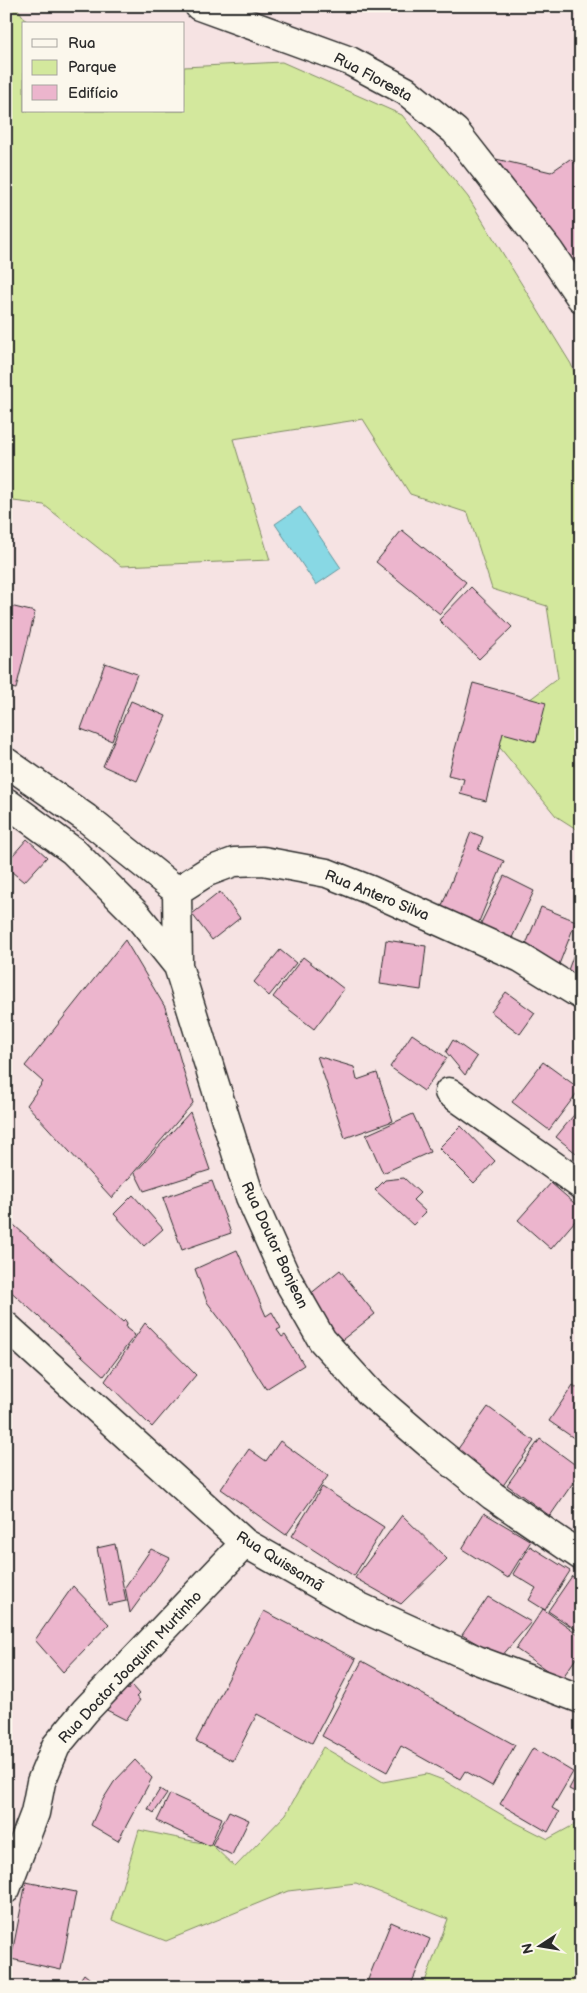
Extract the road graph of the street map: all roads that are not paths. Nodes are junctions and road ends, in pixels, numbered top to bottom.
1 (199, 6) edge
2 (581, 298) edge
3 (6, 762) edge
4 (6, 802) edge
5 (178, 892) junction
6 (178, 966) junction
7 (581, 995) edge
8 (449, 1092) dead end
9 (581, 1186) edge
10 (6, 1326) edge
11 (245, 1543) junction
12 (581, 1556) edge
13 (581, 1699) edge
14 (6, 1889) edge

1 - 2 street, Rua Floresta
3 - 5 street
4 - 6 street, Rua Doutor Bonjean
5 - 6 street
5 - 7 street, Rua Antero Silva
6 - 12 street, Rua Doutor Bonjean
8 - 9 street
10 - 11 street, Rua Quissamã
11 - 13 street, Rua Quissamã
11 - 14 street, Rua Doctor Joaquim Murtinho

